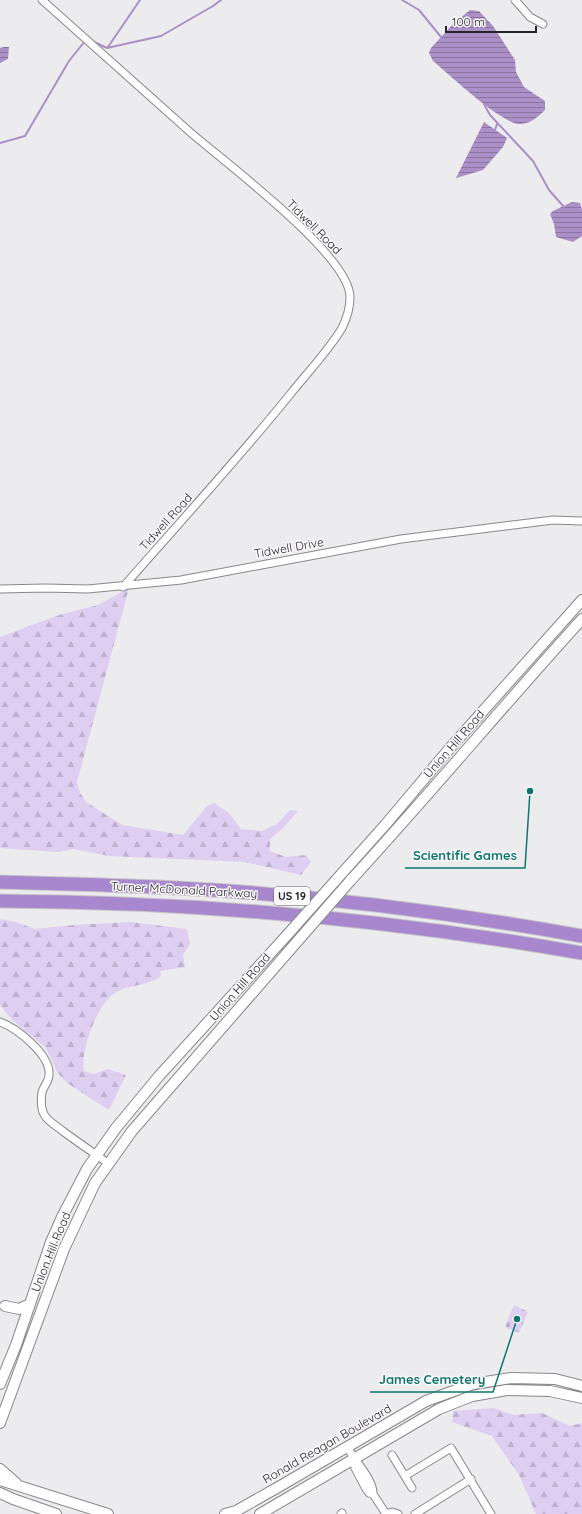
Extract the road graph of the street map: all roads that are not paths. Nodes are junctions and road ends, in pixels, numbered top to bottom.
1 (42, 0) edge
2 (515, 0) edge
3 (544, 24) dead end
4 (582, 521) edge
5 (123, 587) junction
6 (0, 590) edge
7 (582, 600) edge
8 (582, 620) edge
9 (0, 882) edge
10 (0, 901) edge
11 (582, 936) edge
12 (582, 954) edge
13 (0, 1022) edge
14 (97, 1155) junction
15 (109, 1164) junction
16 (30, 1304) junction
17 (23, 1325) junction
18 (0, 1384) edge
19 (582, 1386) edge
20 (582, 1398) edge
21 (0, 1423) edge
22 (346, 1447) junction
23 (392, 1455) dead end
24 (354, 1460) junction
25 (0, 1469) edge
26 (405, 1476) junction
27 (471, 1479) junction
28 (0, 1480) edge
29 (412, 1488) dead end
30 (26, 1489) junction
31 (0, 1493) edge
32 (0, 1496) edge
33 (13, 1499) junction
34 (56, 1514) edge
35 (108, 1514) edge
36 (225, 1514) edge
37 (260, 1514) edge
38 (386, 1514) edge
39 (398, 1514) edge
40 (416, 1514) edge
41 (491, 1514) edge

1 - 5 street, Tidwell Road
2 - 3 street
4 - 5 street, Tidwell Drive
5 - 6 street, Tidwell Drive
7 - 14 street, Union Hill Road, bridge
8 - 15 street, Union Hill Road, bridge
9 - 11 highway, Turner McDonald Parkway / US 19
10 - 12 highway, Turner McDonald Parkway / US 19
13 - 14 street
14 - 15 street
14 - 16 street, Union Hill Road
15 - 21 street, Union Hill Road
16 - 17 street, Union Hill Road
16 - 17 street
17 - 18 street, Union Hill Road
19 - 22 street, Ronald Reagan Boulevard
20 - 24 street
22 - 24 street
22 - 36 street, Ronald Reagan Boulevard
23 - 26 street
24 - 37 street
24 - 38 street
25 - 30 street
26 - 27 street
26 - 29 street
27 - 40 street
27 - 41 street
28 - 30 street
30 - 35 street
31 - 33 street
32 - 33 street
33 - 34 street
38 - 39 street

